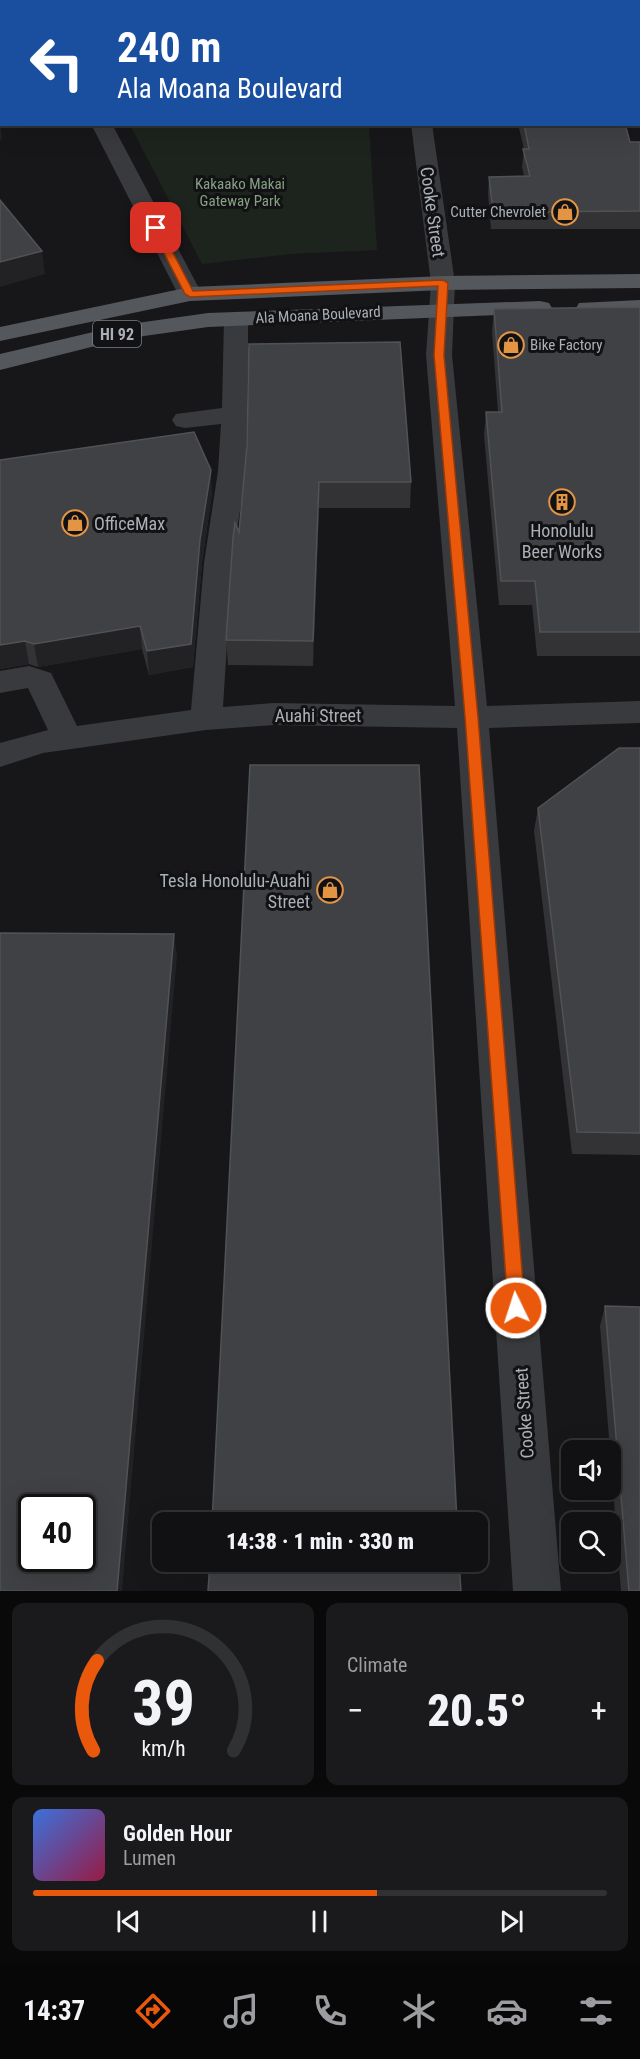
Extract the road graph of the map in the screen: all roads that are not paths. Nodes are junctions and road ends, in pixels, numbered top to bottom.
1 (102, 126) edge
2 (421, 126) edge
3 (640, 280) edge
4 (190, 294) junction
5 (442, 296) junction
6 (640, 307) edge
7 (236, 319) junction
8 (0, 334) edge
9 (313, 354) edge
10 (236, 357) junction
11 (0, 362) edge
12 (235, 414) junction
13 (185, 420) dead end
14 (0, 682) edge
15 (640, 712) edge
16 (472, 717) junction
17 (206, 719) junction
18 (68, 739) junction
19 (0, 755) edge
20 (537, 1591) edge

1 - 4 street
2 - 5 street, Cooke Street
3 - 5 main road, Ala Moana Boulevard / HI 92
4 - 5 main road, Ala Moana Boulevard / HI 92
4 - 8 main road, Ala Moana Boulevard / HI 92
5 - 6 main road, Ala Moana Boulevard / HI 92
5 - 7 main road, Ala Moana Boulevard / HI 92
5 - 16 street, Cooke Street
7 - 10 street
7 - 11 main road, Ala Moana Boulevard / HI 92
9 - 10 street
10 - 12 street
12 - 13 street
12 - 17 street
14 - 18 street
15 - 16 street, Auahi Street
16 - 17 street, Auahi Street
16 - 20 street, Cooke Street
17 - 18 street, Auahi Street
18 - 19 street, Auahi Street

